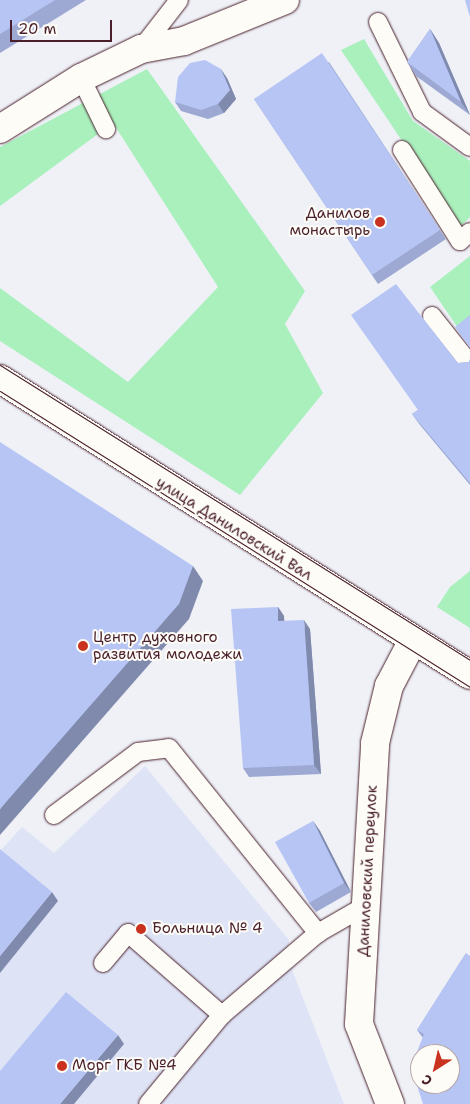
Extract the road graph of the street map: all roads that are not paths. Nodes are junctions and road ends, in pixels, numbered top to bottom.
1 (179, 0) edge
2 (285, 0) edge
3 (378, 22) dead end
4 (141, 49) junction
5 (81, 78) junction
6 (106, 128) dead end
7 (0, 129) edge
8 (470, 147) edge
9 (402, 150) dead end
10 (470, 232) edge
11 (432, 316) dead end
12 (470, 364) edge
13 (0, 379) edge
14 (413, 640) junction
15 (470, 675) edge
16 (54, 815) dead end
17 (366, 906) junction
18 (318, 933) junction
19 (103, 963) dead end
20 (222, 1015) junction
21 (148, 1104) edge
22 (390, 1104) edge

1 - 4 lane
2 - 4 street
3 - 8 lane
4 - 5 street
5 - 6 lane
5 - 7 street
9 - 10 lane
11 - 12 lane
13 - 14 street, улица Даниловский Вал
14 - 15 street, улица Даниловский Вал
14 - 17 street, Даниловский переулок
16 - 18 lane
17 - 18 lane
17 - 22 street, Даниловский переулок
18 - 20 lane
19 - 20 lane
20 - 21 lane

